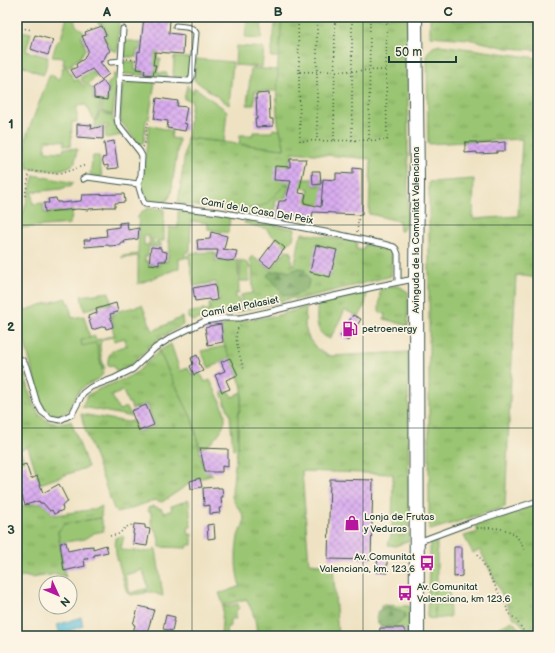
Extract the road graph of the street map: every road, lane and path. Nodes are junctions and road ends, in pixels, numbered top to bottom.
1 (298, 17) edge
2 (317, 17) edge
3 (335, 17) edge
4 (352, 17) edge
5 (370, 17) edge
6 (387, 17) edge
7 (415, 17) edge
8 (176, 26) dead end
9 (17, 27) edge
10 (123, 28) dead end
11 (32, 30) dead end
12 (121, 61) junction
13 (111, 62) dead end
14 (369, 70) junction
15 (386, 70) junction
16 (317, 71) junction
17 (335, 71) junction
18 (352, 71) junction
19 (299, 72) junction
20 (120, 76) junction
21 (150, 120) dead end
22 (317, 140) junction
23 (334, 140) junction
24 (352, 140) junction
25 (369, 140) junction
26 (140, 152) junction
27 (86, 165) dead end
28 (83, 179) dead end
29 (138, 184) junction
30 (26, 196) dead end
31 (359, 214) dead end
32 (357, 231) dead end
33 (416, 279) junction
34 (398, 282) junction
35 (244, 300) dead end
36 (246, 316) junction
37 (17, 358) edge
38 (244, 370) dead end
39 (538, 501) edge
40 (466, 524) junction
41 (132, 525) dead end
42 (110, 536) dead end
43 (417, 542) junction
44 (525, 551) dead end
45 (478, 554) dead end
46 (417, 636) edge
47 (526, 636) edge

1 - 19 path
2 - 16 path
3 - 17 path
4 - 18 path
5 - 14 path
6 - 15 path
7 - 33 main road, Avinguda de la Comunitat Valenciana
8 - 20 lane
9 - 11 path
10 - 12 lane
12 - 13 lane
12 - 20 lane
14 - 15 path
14 - 18 path
14 - 25 path
15 - 25 path
16 - 17 path
16 - 19 path
16 - 22 path
17 - 18 path
17 - 23 path
18 - 24 path
19 - 22 path
20 - 26 lane
21 - 26 path
22 - 23 path
23 - 24 path
24 - 25 path
26 - 29 lane, Camí de la Casa Del Peix
27 - 30 path
28 - 29 lane
29 - 34 lane, Camí de la Casa Del Peix
31 - 32 path
33 - 34 lane, Camí del Palasiet
33 - 43 main road, Avinguda de la Comunitat Valenciana
34 - 36 lane, Camí del Palasiet
35 - 36 path
36 - 37 lane, Camí del Palasiet
36 - 38 path
39 - 40 lane
40 - 43 lane
40 - 44 path
41 - 42 path
43 - 46 main road, Avinguda de la Comunitat Valenciana
45 - 47 path

